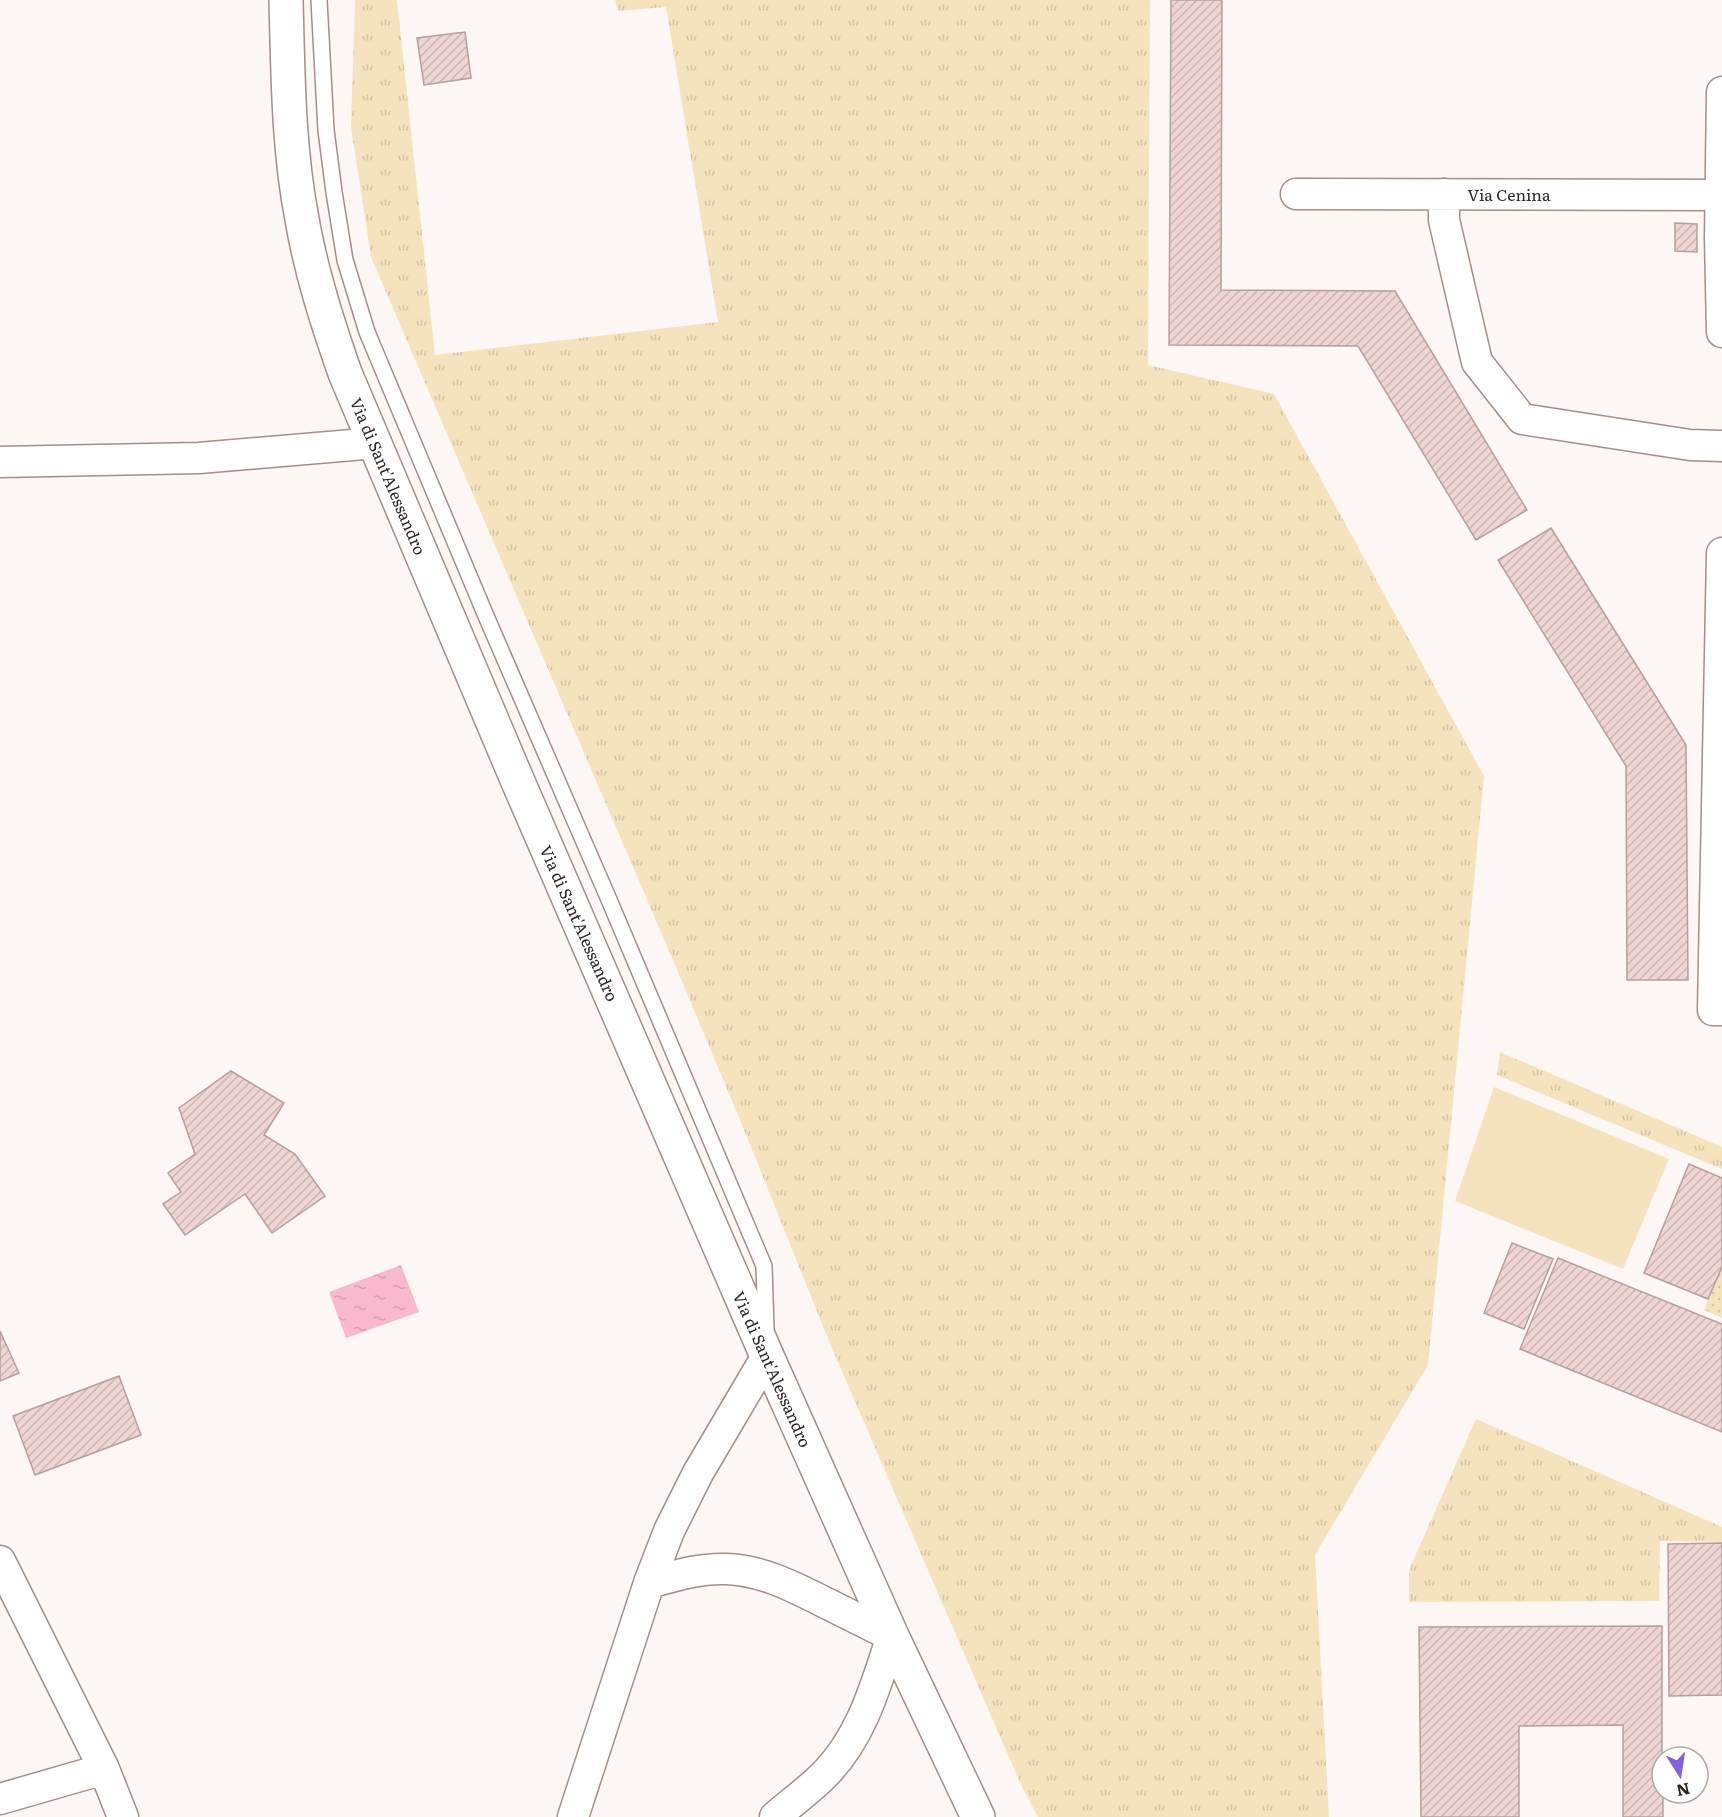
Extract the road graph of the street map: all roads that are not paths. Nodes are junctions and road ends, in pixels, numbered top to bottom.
1 (286, 0) edge
2 (319, 0) edge
3 (1722, 92) edge
4 (1296, 194) dead end
5 (1444, 194) junction
6 (1721, 195) edge
7 (1722, 332) edge
8 (376, 443) junction
9 (1722, 446) edge
10 (0, 462) edge
11 (1722, 552) edge
12 (1721, 602) edge
13 (1722, 1010) edge
14 (767, 1356) junction
15 (0, 1561) edge
16 (649, 1583) junction
17 (892, 1636) junction
18 (104, 1769) junction
19 (0, 1800) edge
20 (123, 1817) edge
21 (573, 1817) edge
22 (775, 1817) edge
23 (978, 1817) edge

1 - 8 street, Via di Sant'Alessandro
2 - 14 lane
3 - 6 street
4 - 5 street, Via Cenina
5 - 6 street, Via Cenina
5 - 9 street
6 - 7 street
8 - 10 street
8 - 14 street, Via di Sant'Alessandro
11 - 12 street
12 - 13 street
14 - 16 street
14 - 17 street, Via di Sant'Alessandro
15 - 18 street
16 - 17 street
16 - 21 street
17 - 22 street
17 - 23 street, Via di Sant'Alessandro
18 - 19 street
18 - 20 street

